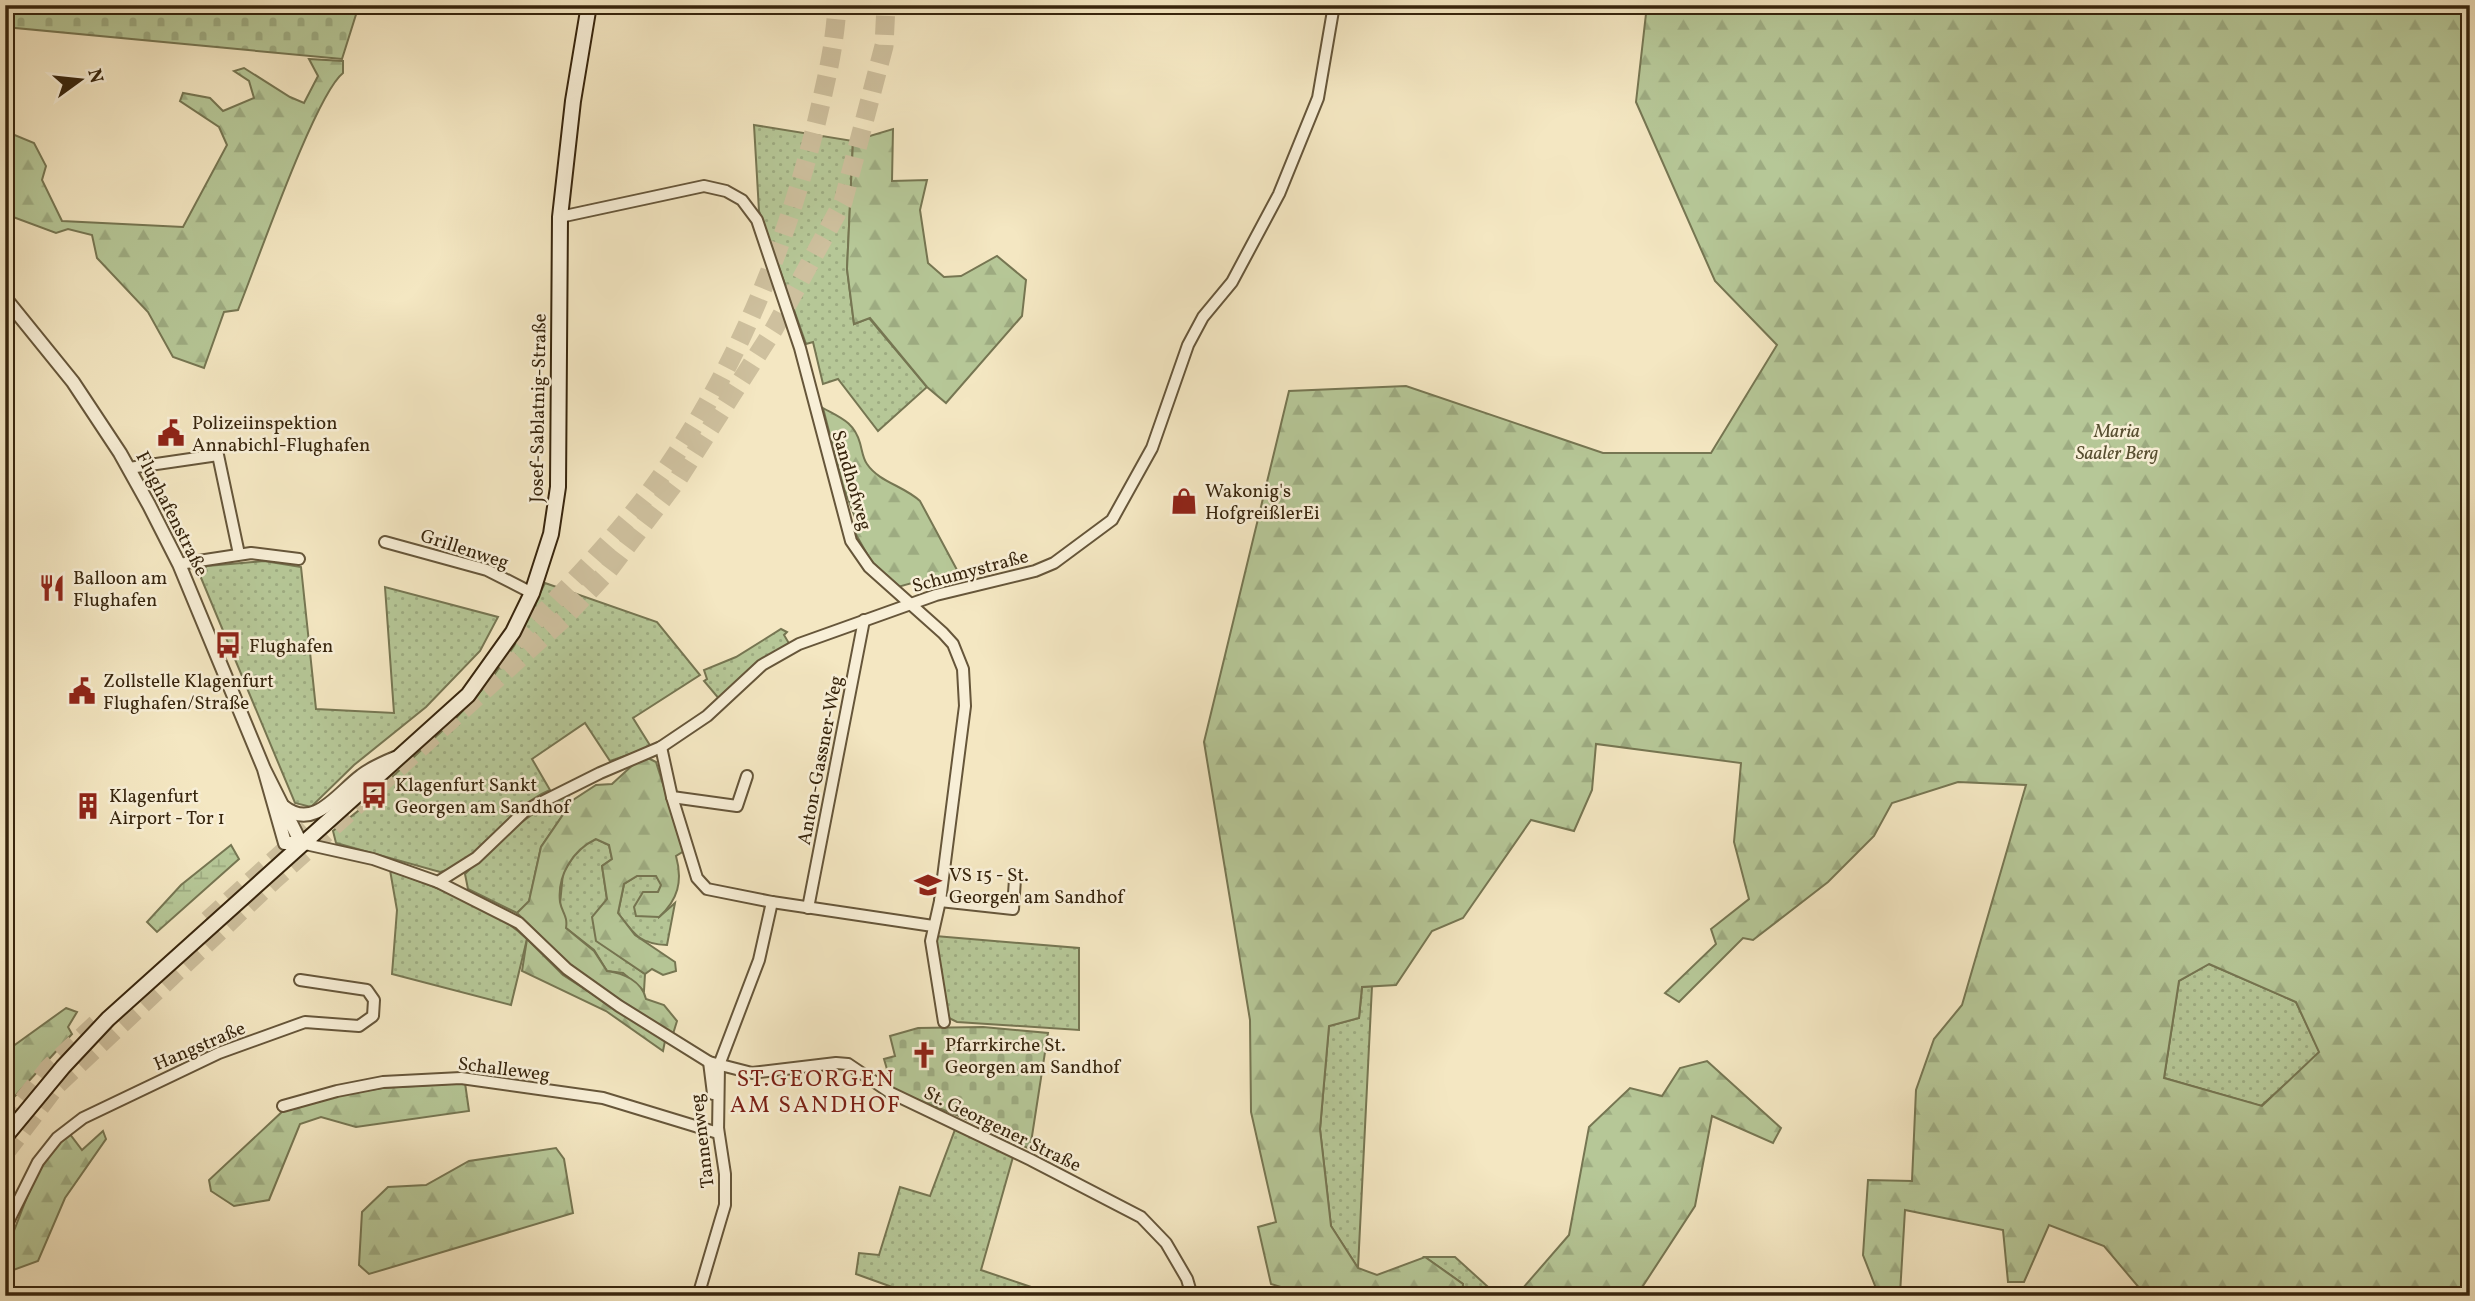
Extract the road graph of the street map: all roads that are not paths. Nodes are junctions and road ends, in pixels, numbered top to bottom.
1 (589, 5) edge
2 (1334, 5) edge
3 (560, 217) junction
4 (5, 298) edge
5 (129, 468) junction
6 (385, 542) dead end
7 (239, 555) junction
8 (299, 559) dead end
9 (179, 564) junction
10 (532, 593) junction
11 (909, 604) junction
12 (864, 620) junction
13 (661, 747) junction
14 (401, 755) junction
15 (264, 769) junction
16 (747, 776) dead end
17 (672, 797) junction
18 (283, 806) junction
19 (302, 843) junction
20 (1015, 880) dead end
21 (438, 882) junction
22 (940, 901) junction
23 (772, 902) junction
24 (808, 908) junction
25 (933, 926) junction
26 (300, 980) dead end
27 (944, 1022) dead end
28 (714, 1064) junction
29 (283, 1106) dead end
30 (718, 1133) junction
31 (5, 1137) edge
32 (5, 1228) edge
33 (698, 1296) edge
34 (1192, 1296) edge

1 - 3 main road, Josef-Sablatnig-Straße
2 - 11 street, Schumystraße
3 - 10 main road, Josef-Sablatnig-Straße
3 - 11 street, Sandhofweg
4 - 5 street, Flughafenstraße
5 - 7 street
5 - 9 street, Flughafenstraße
6 - 10 street, Grillenweg
7 - 8 street
7 - 9 street
9 - 15 street, Flughafenstraße
10 - 14 main road, Josef-Sablatnig-Straße
11 - 12 street, Schumystraße
11 - 22 street, Sandhofweg
12 - 13 street, Schumystraße
12 - 24 street, Anton-Gassner-Weg
13 - 17 street
13 - 21 street, Schumystraße
14 - 18 street
14 - 19 main road, Josef-Sablatnig-Straße
15 - 18 street, Flughafenstraße
15 - 19 street, Flughafenstraße
16 - 17 street
17 - 23 street
18 - 19 street, Flughafenstraße
19 - 21 street
19 - 31 main road, Josef-Sablatnig-Straße
20 - 22 street
21 - 28 street, St. Georgener Straße
22 - 25 street, Sandhofweg
23 - 24 street
23 - 28 street, Tannenweg
24 - 25 street
25 - 27 street, Sandhofweg
26 - 32 street, Hangstraße
28 - 30 street, Tannenweg
28 - 34 street, St. Georgener Straße
29 - 30 street, Schalleweg
30 - 33 street, Tannenweg

